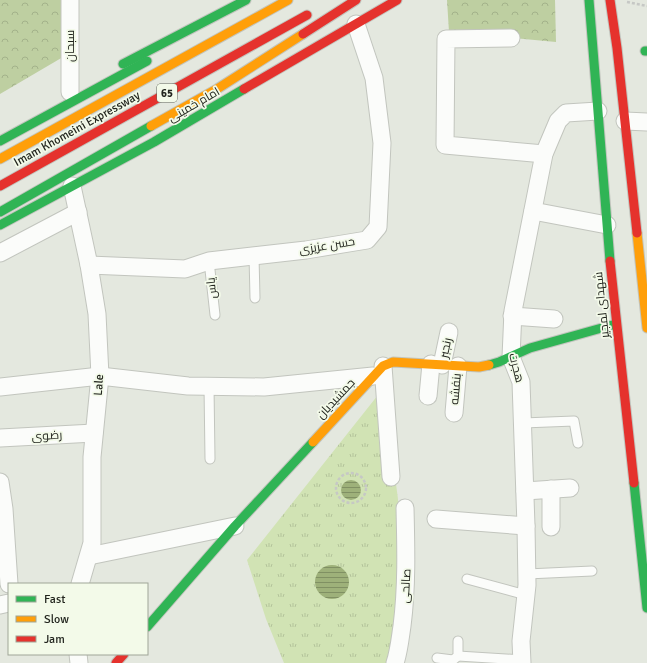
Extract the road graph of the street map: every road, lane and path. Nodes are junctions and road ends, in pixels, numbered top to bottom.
1 (70, 0) edge
2 (288, 0) edge
3 (356, 0) edge
4 (397, 0) edge
5 (583, 0) edge
6 (589, 0) edge
7 (610, 0) edge
8 (621, 1) dead end
9 (249, 4) edge
10 (647, 6) edge
11 (314, 12) dead end
12 (590, 12) junction
13 (356, 24) junction
14 (511, 38) dead end
15 (70, 92) junction
16 (598, 111) junction
17 (625, 121) junction
18 (647, 122) edge
19 (0, 130) edge
20 (0, 141) edge
21 (544, 154) junction
22 (0, 160) edge
23 (0, 186) edge
24 (72, 186) junction
25 (533, 211) junction
26 (0, 212) edge
27 (78, 212) junction
28 (641, 219) edge
29 (0, 225) edge
30 (607, 225) junction
31 (0, 253) edge
32 (254, 256) junction
33 (209, 261) junction
34 (89, 265) junction
35 (255, 298) dead end
36 (646, 312) edge
37 (215, 315) dead end
38 (512, 316) junction
39 (554, 319) dead end
40 (616, 324) junction
41 (647, 328) edge
42 (449, 332) dead end
43 (511, 357) junction
44 (444, 365) junction
45 (378, 371) junction
46 (100, 376) junction
47 (208, 386) junction
48 (0, 387) edge
49 (428, 396) dead end
50 (454, 413) dead end
51 (523, 423) junction
52 (94, 433) junction
53 (0, 438) edge
54 (578, 443) dead end
55 (210, 459) dead end
56 (354, 473) joint
57 (391, 477) dead end
58 (0, 482) edge
59 (570, 488) dead end
60 (551, 489) junction
61 (525, 491) junction
62 (405, 508) dead end
63 (2, 509) edge
64 (436, 519) dead end
65 (235, 526) junction
66 (526, 526) junction
67 (551, 526) dead end
68 (644, 555) edge
69 (89, 556) junction
70 (592, 571) dead end
71 (527, 574) junction
72 (467, 579) dead end
73 (9, 583) edge
74 (80, 583) edge
75 (526, 595) junction
76 (647, 603) edge
77 (148, 626) edge
78 (458, 641) dead end
79 (123, 655) edge
80 (458, 656) junction
81 (437, 658) dead end
82 (522, 662) edge
83 (116, 663) edge
84 (395, 663) edge

1 - 15 street, سبحان
2 - 22 main road, Imam Khomeini Expressway / 65
3 - 26 main road
4 - 13 main road, امام خمینی
5 - 12 main road
6 - 12 main road, شهدای لمجیر
7 - 17 main road
8 - 10 path
9 - 15 main road
9 - 20 main road
11 - 23 main road, Imam Khomeini Expressway / 65
12 - 16 main road, شهدای لمجیر
13 - 24 main road, امام خمینی
13 - 32 street, حسن عزیزی
14 - 21 street
15 - 19 main road
16 - 21 street, هجرت
16 - 30 main road, شهدای لمجیر
17 - 18 street
17 - 28 main road
21 - 25 street, هجرت
24 - 27 street, Lale
24 - 29 main road, امام خمینی
25 - 30 street
25 - 38 street, هجرت
27 - 31 street
27 - 34 street, Lale
28 - 36 main road
30 - 40 main road, شهدای لمجیر
32 - 33 street, حسن عزیزی
32 - 35 lane
33 - 34 street, حسن عزیزی
33 - 37 lane, یاس
34 - 46 street, Lale
36 - 41 main road
38 - 39 street
38 - 43 street, هجرت
40 - 43 main road
40 - 68 main road, شهدای لمجیر
42 - 44 street, رنجبر
43 - 44 main road
43 - 51 street, هجرت
44 - 45 main road
44 - 49 street
44 - 50 street, بنفشه
45 - 47 street
45 - 57 street
45 - 65 main road, جمشیدیان
46 - 47 street
46 - 48 street
46 - 52 street, Lale
47 - 55 lane
51 - 54 lane
51 - 61 street, هجرت
52 - 53 street, رضوی
52 - 69 street, Lale
56 - 56 path
58 - 63 street
59 - 60 street
60 - 61 street
60 - 67 street
61 - 66 street, هجرت
62 - 84 street, صالحی
63 - 73 street
64 - 66 street
65 - 69 street
65 - 77 main road, جمشیدیان
66 - 71 street, هجرت
68 - 76 main road, شهدای لمجیر
69 - 74 street, Lale
70 - 71 lane
71 - 75 street, هجرت
72 - 75 lane
75 - 82 street, هجرت
78 - 80 lane
79 - 83 main road
80 - 81 lane
80 - 82 lane

